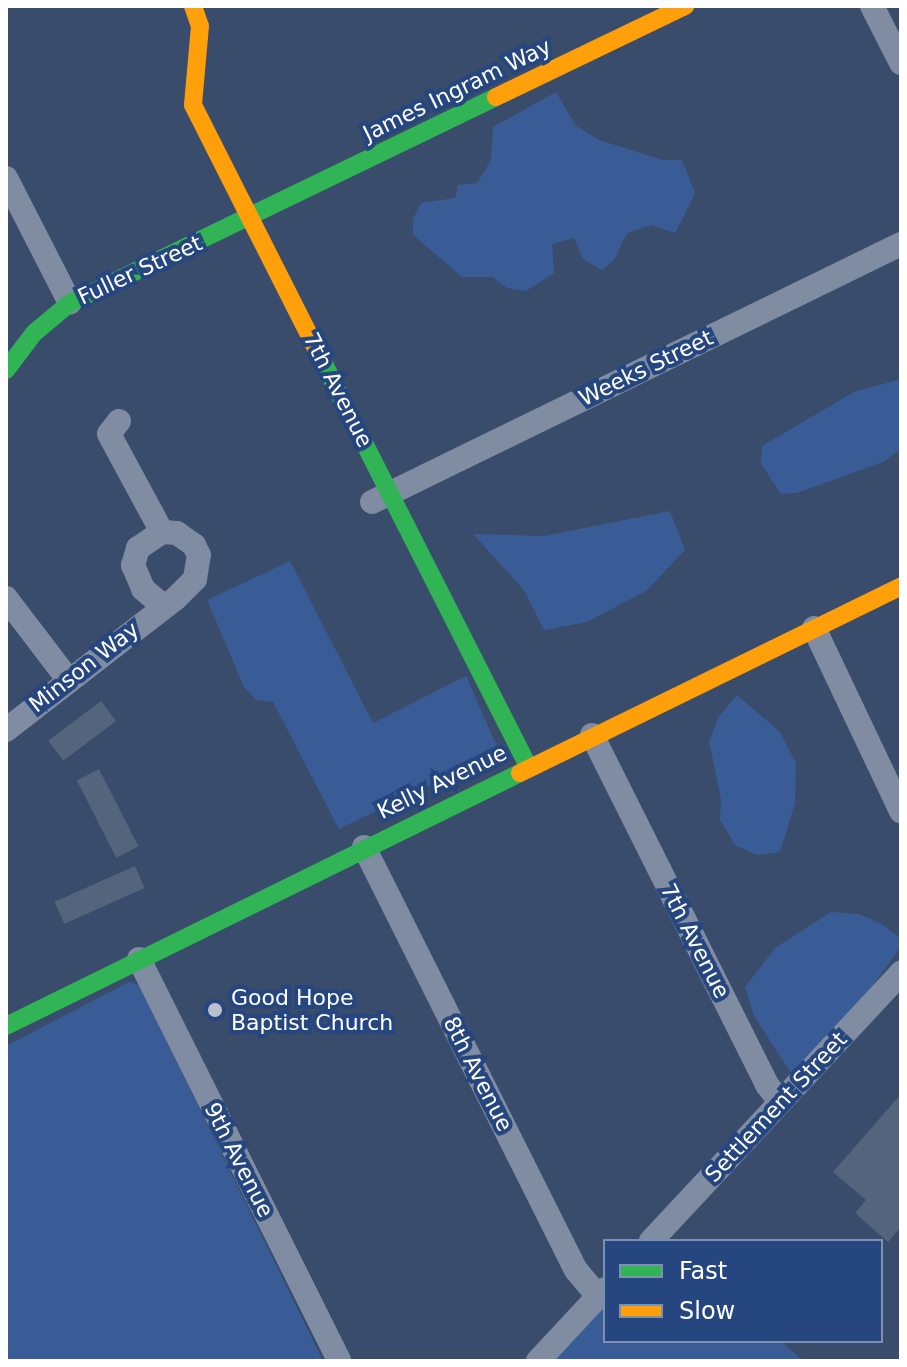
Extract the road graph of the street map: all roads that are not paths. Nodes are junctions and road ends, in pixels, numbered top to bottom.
1 (193, 6) edge
2 (685, 6) edge
3 (872, 6) edge
4 (901, 63) edge
5 (6, 178) edge
6 (15, 217) edge
7 (251, 218) junction
8 (901, 244) edge
9 (70, 303) junction
10 (6, 370) edge
11 (119, 421) dead end
12 (381, 498) junction
13 (162, 532) junction
14 (901, 586) edge
15 (6, 598) edge
16 (163, 606) junction
17 (814, 628) junction
18 (67, 678) junction
19 (6, 730) edge
20 (592, 735) junction
21 (528, 766) junction
22 (901, 811) edge
23 (364, 847) junction
24 (139, 959) junction
25 (901, 973) edge
26 (6, 1026) edge
27 (780, 1101) junction
28 (653, 1239) edge
29 (602, 1292) edge
30 (339, 1361) edge
31 (538, 1361) edge

1 - 7 street, 7th Avenue
2 - 7 street, James Ingram Way
3 - 4 street
5 - 6 street
6 - 9 street
7 - 9 street, Fuller Street
7 - 12 street, 7th Avenue
8 - 12 street, Weeks Street
9 - 10 street, Fuller Street
11 - 13 street
12 - 21 street, 7th Avenue
13 - 16 street, Minson Way
13 - 16 street, Minson Way
14 - 17 street, Kelly Avenue
15 - 18 street
16 - 18 street, Minson Way
17 - 20 street, Kelly Avenue
17 - 22 street
18 - 19 street, Minson Way
20 - 21 street, Kelly Avenue
20 - 27 street, 7th Avenue
21 - 23 street, Kelly Avenue
23 - 24 street, Kelly Avenue
23 - 29 street, 8th Avenue
24 - 26 street, Kelly Avenue
24 - 30 street, 9th Avenue
25 - 27 street, Settlement Street
27 - 28 street, Settlement Street
29 - 31 street

